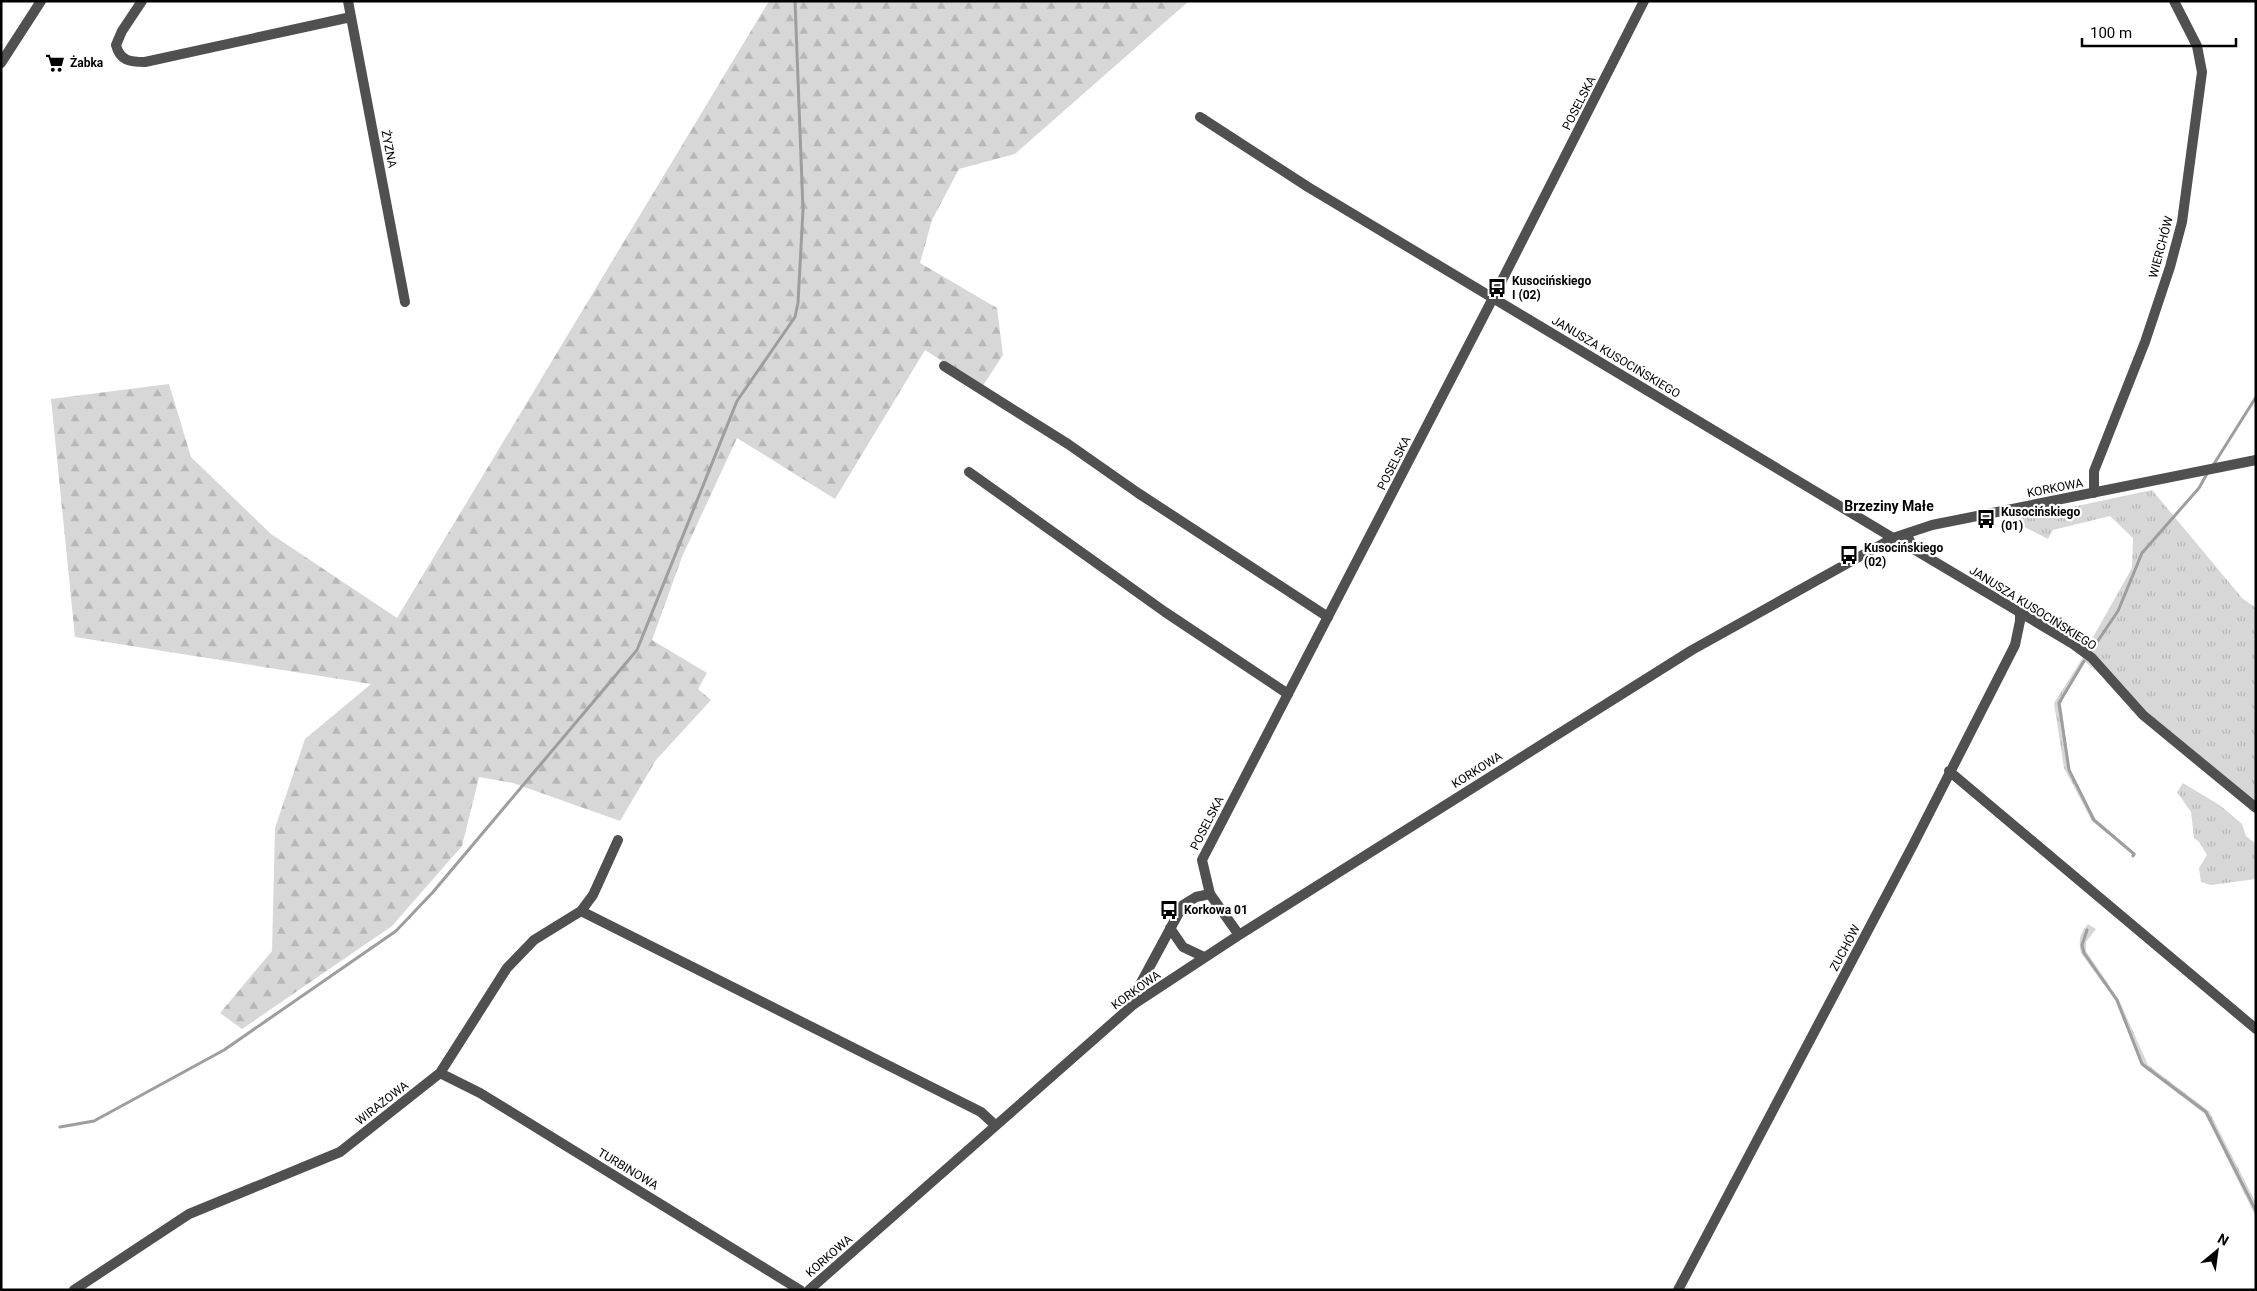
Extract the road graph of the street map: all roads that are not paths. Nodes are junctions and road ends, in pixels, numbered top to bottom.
1 (41, 1) edge
2 (142, 1) edge
3 (348, 1) edge
4 (1644, 1) edge
5 (2174, 1) edge
6 (351, 17) junction
7 (1, 63) edge
8 (1200, 117) dead end
9 (1493, 298) junction
10 (405, 302) dead end
11 (944, 366) dead end
12 (2256, 460) edge
13 (969, 472) dead end
14 (2094, 493) junction
15 (1906, 534) junction
16 (1892, 538) junction
17 (2020, 613) junction
18 (1328, 617) junction
19 (1288, 694) junction
20 (1949, 771) junction
21 (2256, 808) edge
22 (618, 840) dead end
23 (1210, 894) junction
24 (580, 912) junction
25 (1170, 928) junction
26 (1239, 935) junction
27 (1204, 957) junction
28 (1134, 1004) junction
29 (2256, 1029) edge
30 (440, 1072) junction
31 (995, 1126) junction
32 (74, 1290) edge
33 (800, 1290) edge
34 (809, 1290) edge
35 (1678, 1290) edge

1 - 7 street
2 - 6 street
3 - 6 street, ŻYZNA
4 - 9 street, POSELSKA
5 - 14 street, WIERCHÓW
6 - 10 street, ŻYZNA
8 - 9 street, JANUSZA KUSOCIŃSKIEGO
9 - 16 street, JANUSZA KUSOCIŃSKIEGO
9 - 18 street, POSELSKA
11 - 18 street
12 - 14 street, KORKOWA
13 - 19 street
14 - 15 street, KORKOWA
15 - 16 street, KORKOWA
15 - 17 street, JANUSZA KUSOCIŃSKIEGO
16 - 26 street, KORKOWA
17 - 20 street, ZUCHÓW
17 - 21 street, JANUSZA KUSOCIŃSKIEGO
18 - 19 street, POSELSKA
19 - 23 street, POSELSKA
20 - 29 street
20 - 35 street, ZUCHÓW
22 - 24 street, WIRAŻOWA
23 - 25 street
23 - 26 street, POSELSKA
24 - 30 street, WIRAŻOWA
24 - 31 street
25 - 27 street
25 - 28 street
26 - 27 street, KORKOWA
27 - 28 street, KORKOWA
28 - 31 street, KORKOWA
30 - 32 street, WIRAŻOWA
30 - 33 street, TURBINOWA
31 - 34 street, KORKOWA

